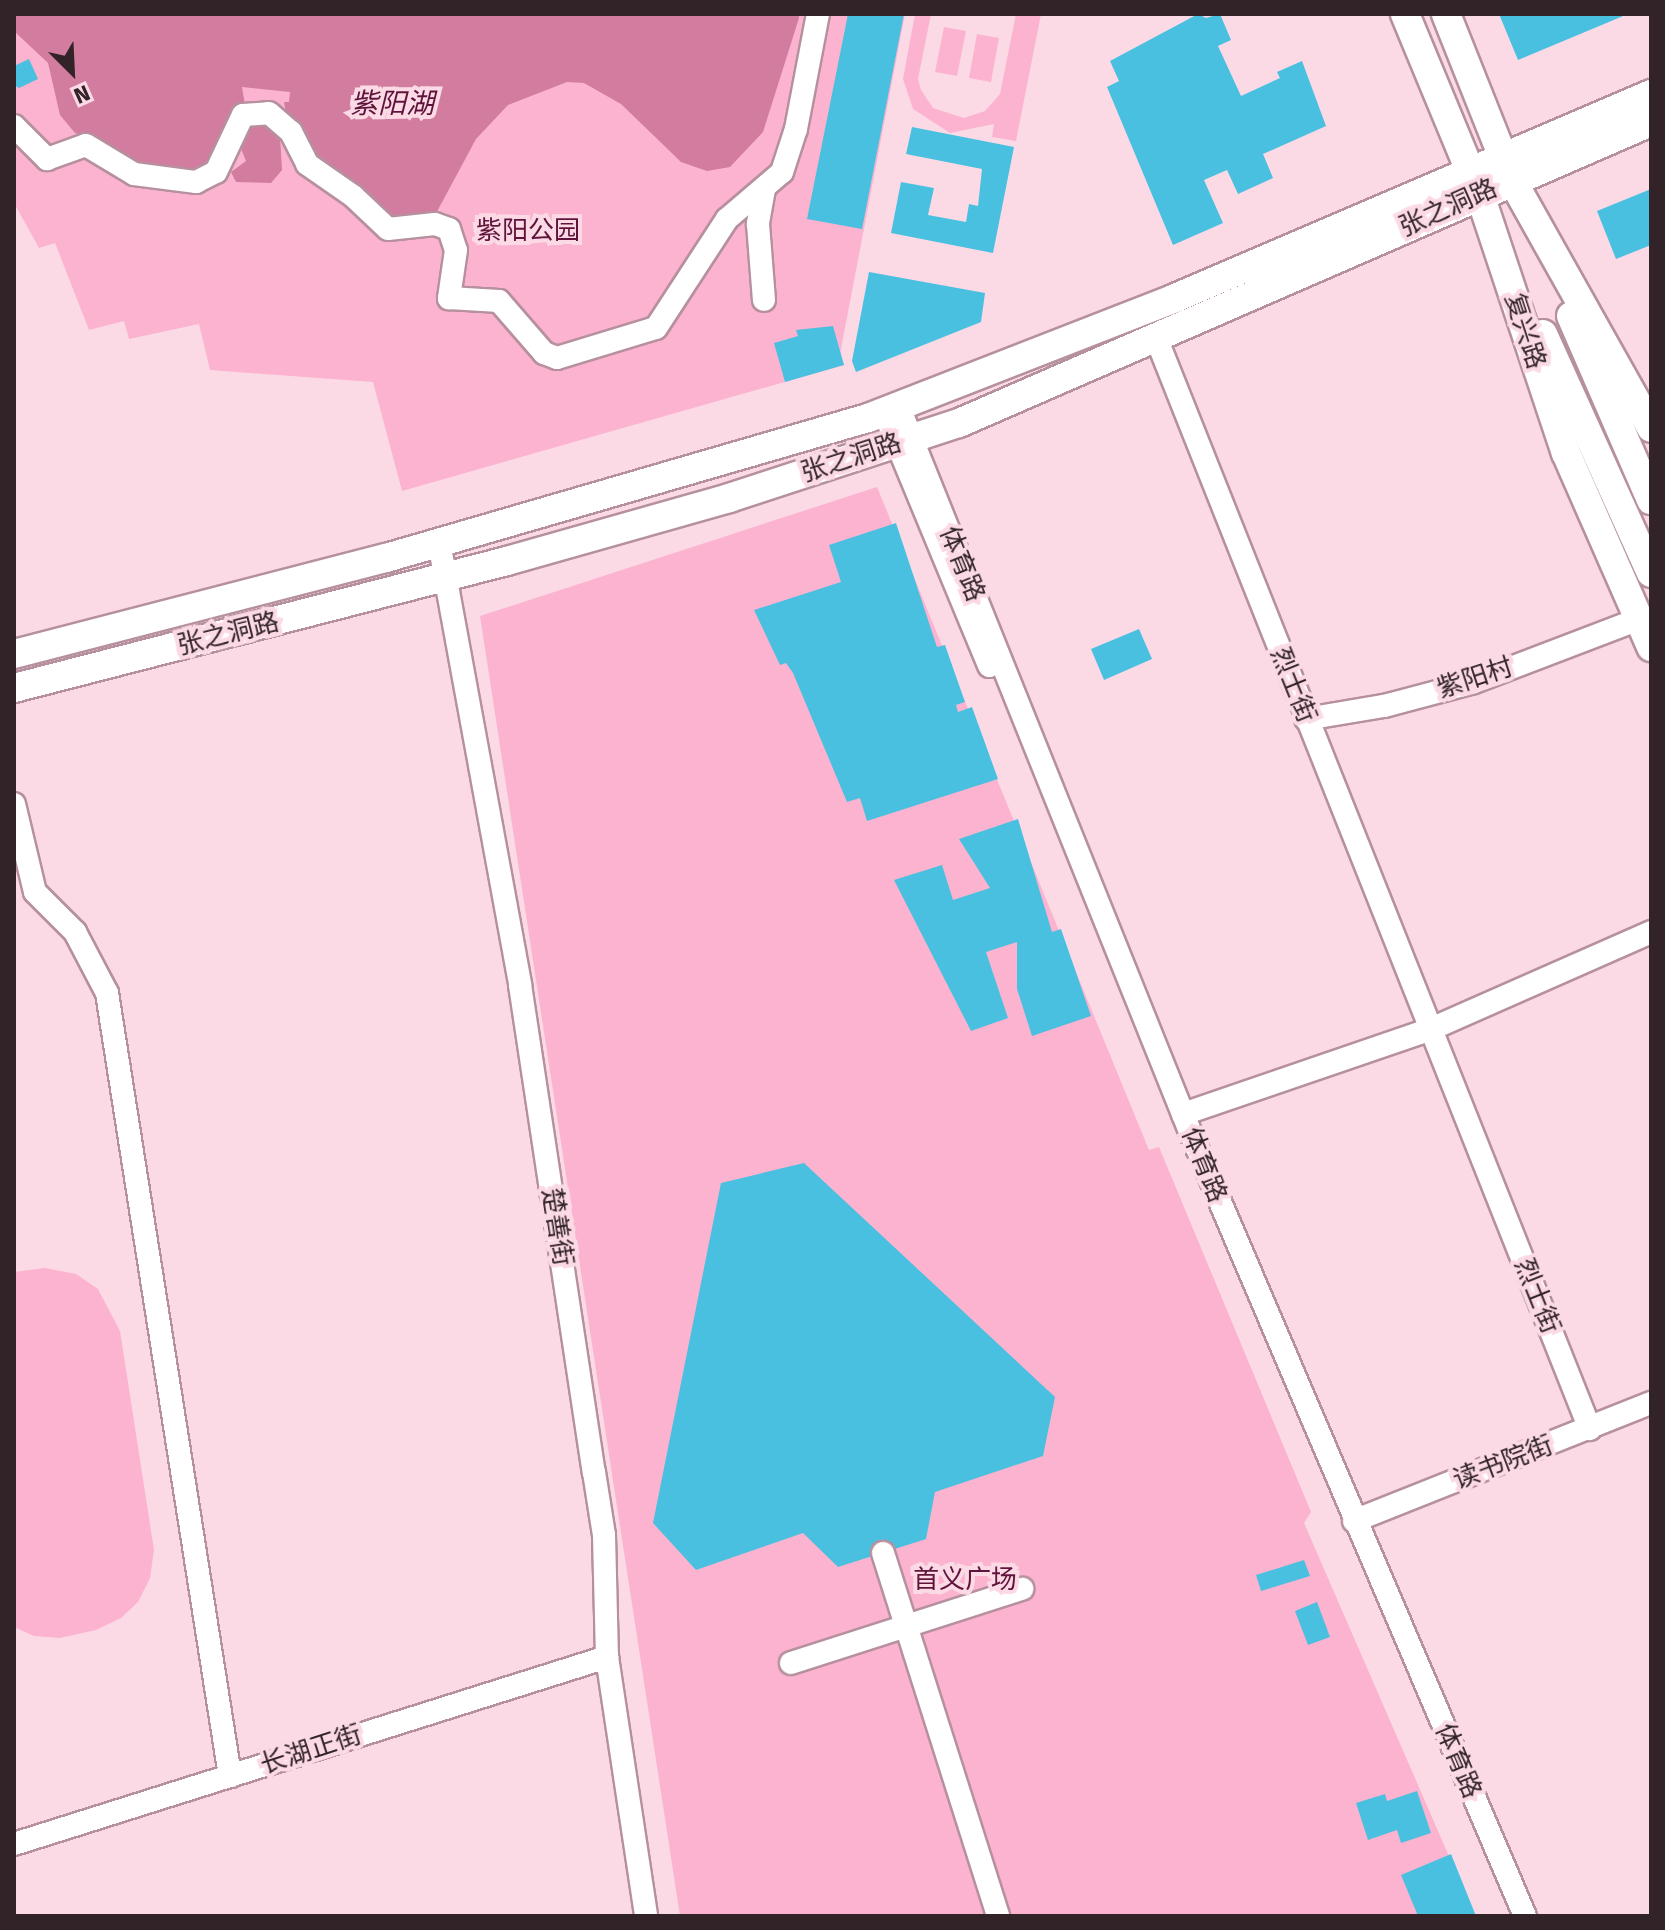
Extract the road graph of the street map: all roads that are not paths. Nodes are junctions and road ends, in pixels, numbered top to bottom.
1 (818, 14) edge
2 (1405, 14) edge
3 (1446, 14) edge
4 (1651, 94) edge
5 (1651, 122) edge
6 (14, 126) edge
7 (1507, 168) junction
8 (1475, 183) junction
9 (764, 189) junction
10 (764, 300) dead end
11 (1157, 340) junction
12 (892, 410) junction
13 (1651, 428) edge
14 (904, 441) junction
15 (1651, 500) edge
16 (439, 542) junction
17 (1651, 573) edge
18 (448, 577) junction
19 (1639, 619) junction
20 (1651, 647) edge
21 (14, 654) edge
22 (14, 688) edge
23 (1306, 719) junction
24 (14, 804) edge
25 (1651, 932) edge
26 (1429, 1030) junction
27 (1183, 1114) junction
28 (1651, 1403) edge
29 (1590, 1429) junction
30 (1354, 1521) junction
31 (883, 1553) dead end
32 (1022, 1589) dead end
33 (906, 1627) junction
34 (607, 1657) junction
35 (791, 1663) dead end
36 (230, 1776) junction
37 (14, 1844) edge
38 (646, 1916) edge
39 (998, 1916) edge
40 (1511, 1916) edge
41 (1525, 1916) edge

1 - 9 street
2 - 8 main road, 复兴路
3 - 7 main road
4 - 7 main road, 张之洞路
5 - 7 main road, 张之洞路
6 - 9 street
7 - 8 main road, 张之洞路
7 - 13 main road
7 - 15 main road
8 - 11 main road, 张之洞路
8 - 12 main road, 张之洞路
8 - 17 main road
8 - 19 main road, 复兴路
9 - 10 street
11 - 14 main road, 张之洞路
11 - 23 street, 烈士街
12 - 14 street
12 - 16 main road, 张之洞路
14 - 18 main road, 张之洞路
14 - 27 street, 体育路
14 - 40 street
16 - 18 street, 楚善街
16 - 21 main road, 张之洞路
18 - 22 main road, 张之洞路
18 - 34 street, 楚善街
19 - 20 main road, 复兴路
19 - 23 street, 紫阳村
23 - 26 street, 烈士街
24 - 36 street
25 - 26 street
26 - 27 street
26 - 29 street, 烈士街
27 - 30 street, 体育路
28 - 29 street, 读书院街
29 - 30 street, 读书院街
30 - 41 street, 体育路
31 - 33 street
32 - 33 street
33 - 35 street
33 - 39 street
34 - 36 street, 长湖正街
34 - 38 street, 楚善街
36 - 37 street, 长湖正街

